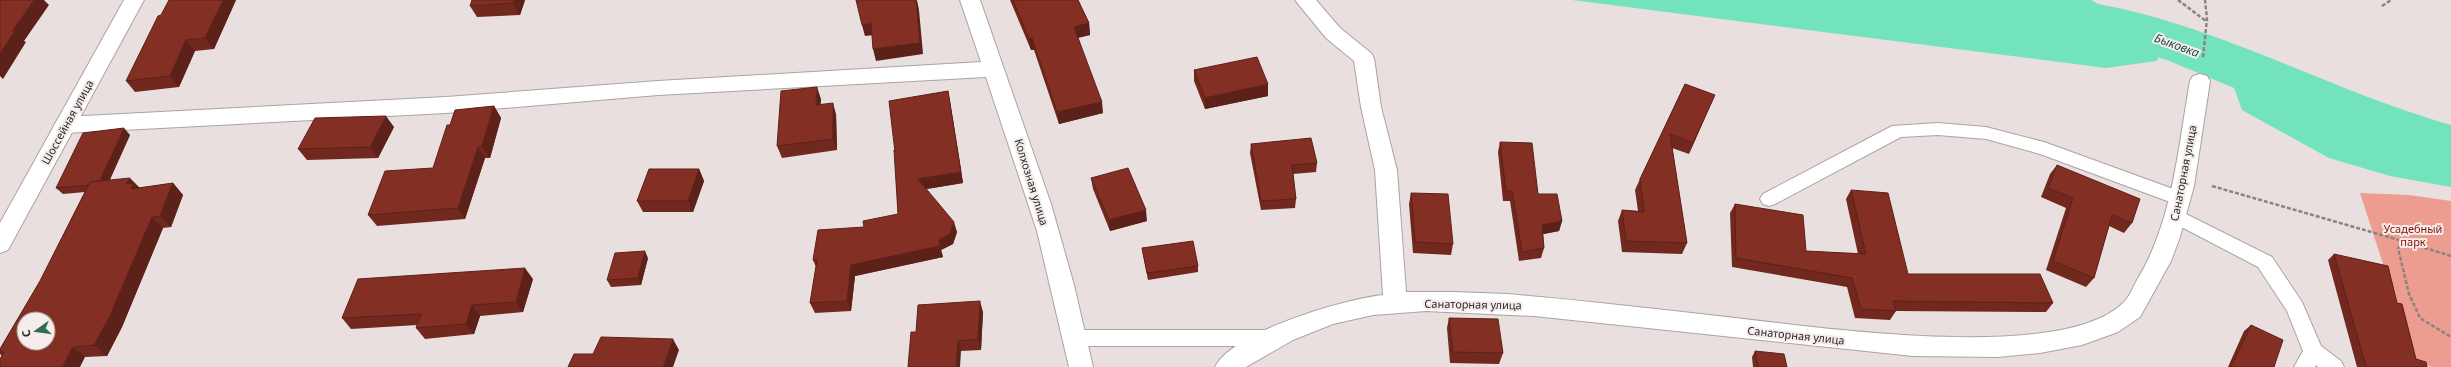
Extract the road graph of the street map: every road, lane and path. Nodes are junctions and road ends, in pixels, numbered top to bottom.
1 (134, 0) edge
2 (970, 0) edge
3 (1305, 0) edge
4 (2178, 0) edge
5 (2204, 0) edge
6 (2391, 0) edge
7 (2382, 6) dead end
8 (2206, 21) junction
9 (2205, 41) dead end
10 (992, 69) junction
11 (2200, 81) dead end
12 (66, 125) junction
13 (2177, 196) junction
14 (1769, 199) dead end
15 (2406, 242) junction
16 (0, 244) edge
17 (2451, 256) edge
18 (1395, 304) junction
19 (1075, 338) junction
20 (1277, 338) junction
21 (2451, 338) edge
22 (2308, 360) edge
23 (1081, 367) edge
24 (1226, 367) edge
25 (2334, 367) edge

1 - 12 street, Шоссейная улица
2 - 10 street, Колхозная улица
3 - 18 street
4 - 8 path
5 - 8 path
6 - 7 path
8 - 9 path
10 - 12 street
10 - 19 street, Колхозная улица
11 - 13 street, Санаторная улица
12 - 16 street, Шоссейная улица
13 - 14 lane
13 - 15 path
13 - 18 street, Санаторная улица
13 - 22 lane
15 - 17 path
15 - 21 path
18 - 20 street, Санаторная улица
19 - 20 lane
19 - 23 street, Колхозная улица
20 - 24 street, Санаторная улица
22 - 25 lane

